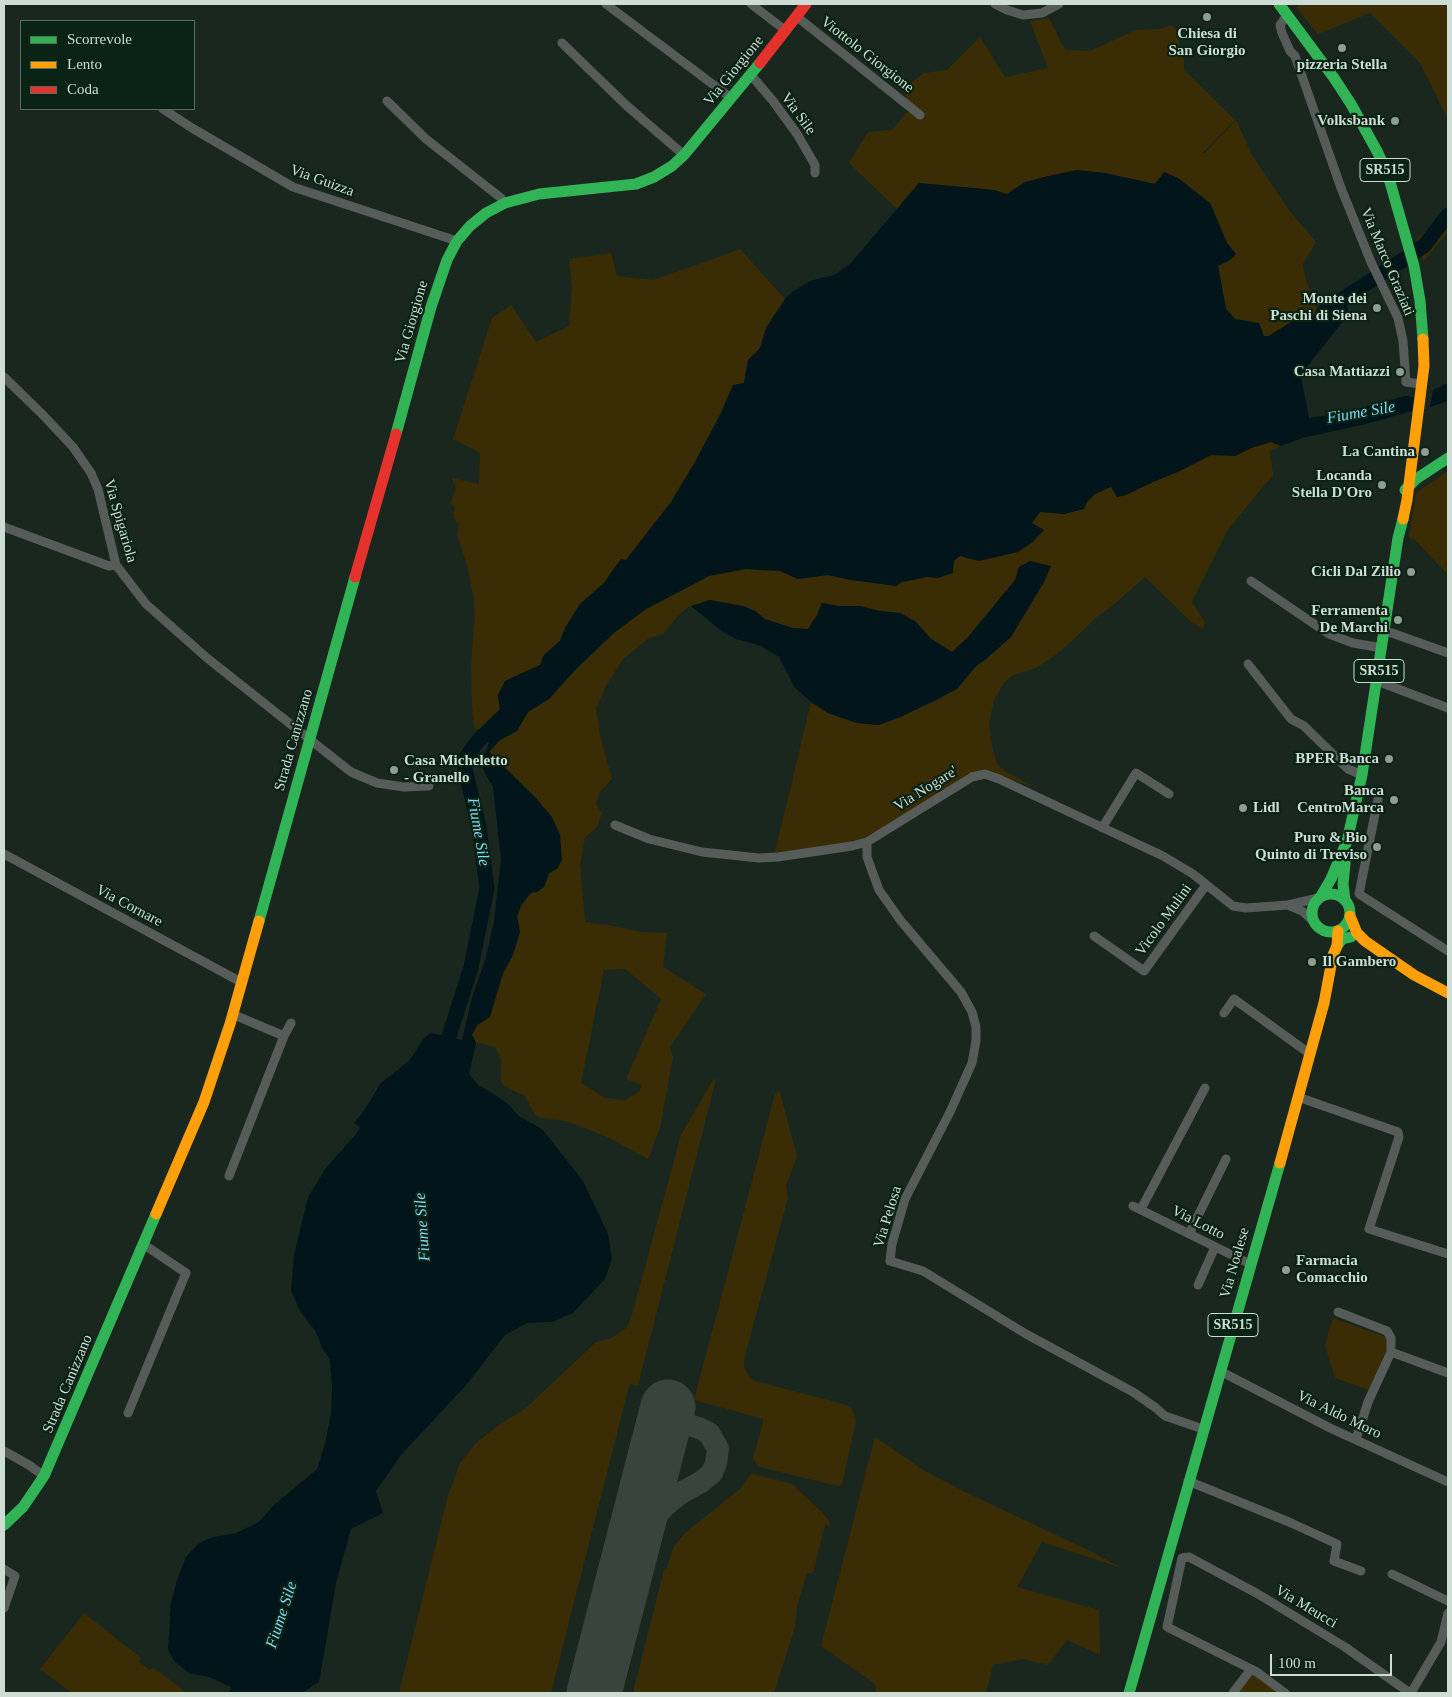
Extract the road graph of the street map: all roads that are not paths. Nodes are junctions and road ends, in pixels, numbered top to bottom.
1 (606, 4) edge
2 (751, 4) edge
3 (806, 4) edge
4 (996, 4) edge
5 (1058, 4) edge
6 (1279, 4) edge
7 (1287, 15) junction
8 (796, 16) junction
9 (785, 30) junction
10 (562, 43) dead end
11 (1310, 46) junction
12 (1295, 56) junction
13 (750, 75) junction
14 (731, 98) junction
15 (387, 101) dead end
16 (165, 110) edge
17 (920, 115) dead end
18 (684, 155) junction
19 (815, 173) dead end
20 (505, 203) junction
21 (457, 241) junction
22 (4, 377) edge
23 (1421, 384) junction
24 (1448, 458) edge
25 (384, 474) joint
26 (1406, 489) junction
27 (4, 528) edge
28 (116, 565) junction
29 (1251, 581) dead end
30 (1385, 632) junction
31 (1382, 648) junction
32 (1448, 654) edge
33 (1248, 664) dead end
34 (1377, 681) junction
35 (1448, 708) edge
36 (310, 740) junction
37 (1362, 775) junction
38 (429, 786) dead end
39 (1169, 794) dead end
40 (1378, 798) dead end
41 (615, 825) dead end
42 (1102, 828) junction
43 (1347, 841) junction
44 (867, 842) junction
45 (4, 854) edge
46 (1206, 884) junction
47 (1320, 897) junction
48 (1346, 900) junction
49 (1288, 905) junction
50 (1350, 916) junction
51 (1317, 925) junction
52 (1338, 930) junction
53 (1094, 936) dead end
54 (1351, 937) junction
55 (1365, 941) junction
56 (1335, 951) junction
57 (1448, 951) edge
58 (241, 982) junction
59 (1448, 993) edge
60 (1224, 1013) dead end
61 (232, 1014) junction
62 (291, 1023) dead end
63 (284, 1036) junction
64 (1311, 1052) junction
65 (1204, 1088) dead end
66 (1298, 1098) junction
67 (1226, 1159) dead end
68 (229, 1176) dead end
69 (1189, 1234) junction
70 (143, 1244) junction
71 (1215, 1246) junction
72 (1448, 1254) edge
73 (1250, 1264) junction
74 (1198, 1285) dead end
75 (1338, 1312) dead end
76 (1391, 1352) junction
77 (1220, 1371) junction
78 (1448, 1373) edge
79 (128, 1413) dead end
80 (1203, 1429) junction
81 (1356, 1439) junction
82 (4, 1451) edge
83 (44, 1476) junction
84 (1188, 1481) junction
85 (1448, 1482) edge
86 (4, 1525) edge
87 (1168, 1552) junction
88 (1182, 1558) junction
89 (4, 1569) edge
90 (1361, 1571) dead end
91 (1392, 1574) dead end
92 (1448, 1601) edge
93 (4, 1608) edge
94 (1448, 1614) edge
95 (1445, 1644) edge
96 (1251, 1669) junction
97 (1128, 1693) edge
98 (1233, 1693) edge
99 (1285, 1693) edge
100 (1410, 1693) edge

1 - 14 street
2 - 9 street
3 - 8 main road, Via Giorgione
4 - 5 street
6 - 7 main road, SR515
7 - 11 main road, SR515
7 - 12 street, Via Marco Graziati
8 - 9 main road, Via Giorgione
8 - 17 street, Viottolo Giorgione
9 - 13 main road, Via Giorgione
10 - 18 street
11 - 12 street
11 - 23 main road, SR515
12 - 23 street, Via Marco Graziati
13 - 14 main road, Via Giorgione
13 - 19 street, Via Sile
14 - 18 main road, Via Giorgione
15 - 20 street
16 - 21 street, Via Guizza
18 - 20 main road, Via Giorgione
20 - 21 main road, Via Giorgione
21 - 25 main road, Via Giorgione
22 - 28 street, Via Spigariola
23 - 26 main road, SR515
24 - 26 main road
25 - 36 main road, Strada Canizzano
26 - 30 main road, SR515
27 - 28 street
28 - 36 street, Via Spigariola
29 - 31 street
30 - 31 main road, SR515
30 - 32 street
31 - 34 main road, SR515
33 - 37 street
34 - 35 street
34 - 37 main road, SR515
36 - 38 street, Via Spigariola
36 - 58 main road, Strada Canizzano
37 - 43 main road, SR515
39 - 42 street
40 - 57 street
41 - 44 street, Via Nogare'
42 - 44 street, Via Nogare'
42 - 46 street, Via Nogare'
43 - 47 main road
43 - 48 main road, SR515
44 - 80 street, Via Pelosa
45 - 58 street, Via Cornare
46 - 49 street, Via Nogare'
46 - 53 street, Vicolo Mulini
47 - 48 main road
47 - 49 street, Via Nogare'
47 - 51 main road
48 - 50 main road
49 - 51 street
50 - 52 main road
50 - 55 main road
51 - 52 main road
51 - 56 main road
52 - 54 main road
52 - 56 main road, Via Noalese
54 - 55 main road
54 - 56 main road
55 - 59 main road
56 - 64 main road, Via Noalese / SR515
58 - 61 main road, Strada Canizzano
60 - 64 street
61 - 63 street
61 - 70 main road, Strada Canizzano
62 - 63 street
63 - 68 street
64 - 66 main road, Via Noalese / SR515
65 - 69 street, Via Lotto
66 - 72 street
66 - 73 main road, Via Noalese / SR515
67 - 69 street
69 - 71 street, Via Lotto
70 - 79 street
70 - 83 main road, Strada Canizzano
71 - 73 street, Via Lotto
71 - 74 street
73 - 77 main road, Via Noalese / SR515
75 - 76 street
76 - 78 street
76 - 81 street
77 - 80 main road, Via Noalese / SR515
77 - 81 street, Via Aldo Moro
80 - 84 main road, Via Noalese / SR515
81 - 85 street, Via Aldo Moro
82 - 83 street
83 - 86 main road, Strada Canizzano
84 - 87 main road, Via Noalese / SR515
84 - 90 street
87 - 88 street, Via Meucci
87 - 97 main road, Via Noalese / SR515
88 - 96 street
88 - 100 street, Via Meucci
89 - 93 street
91 - 92 street
94 - 95 street
95 - 100 street
96 - 98 street
96 - 99 street

